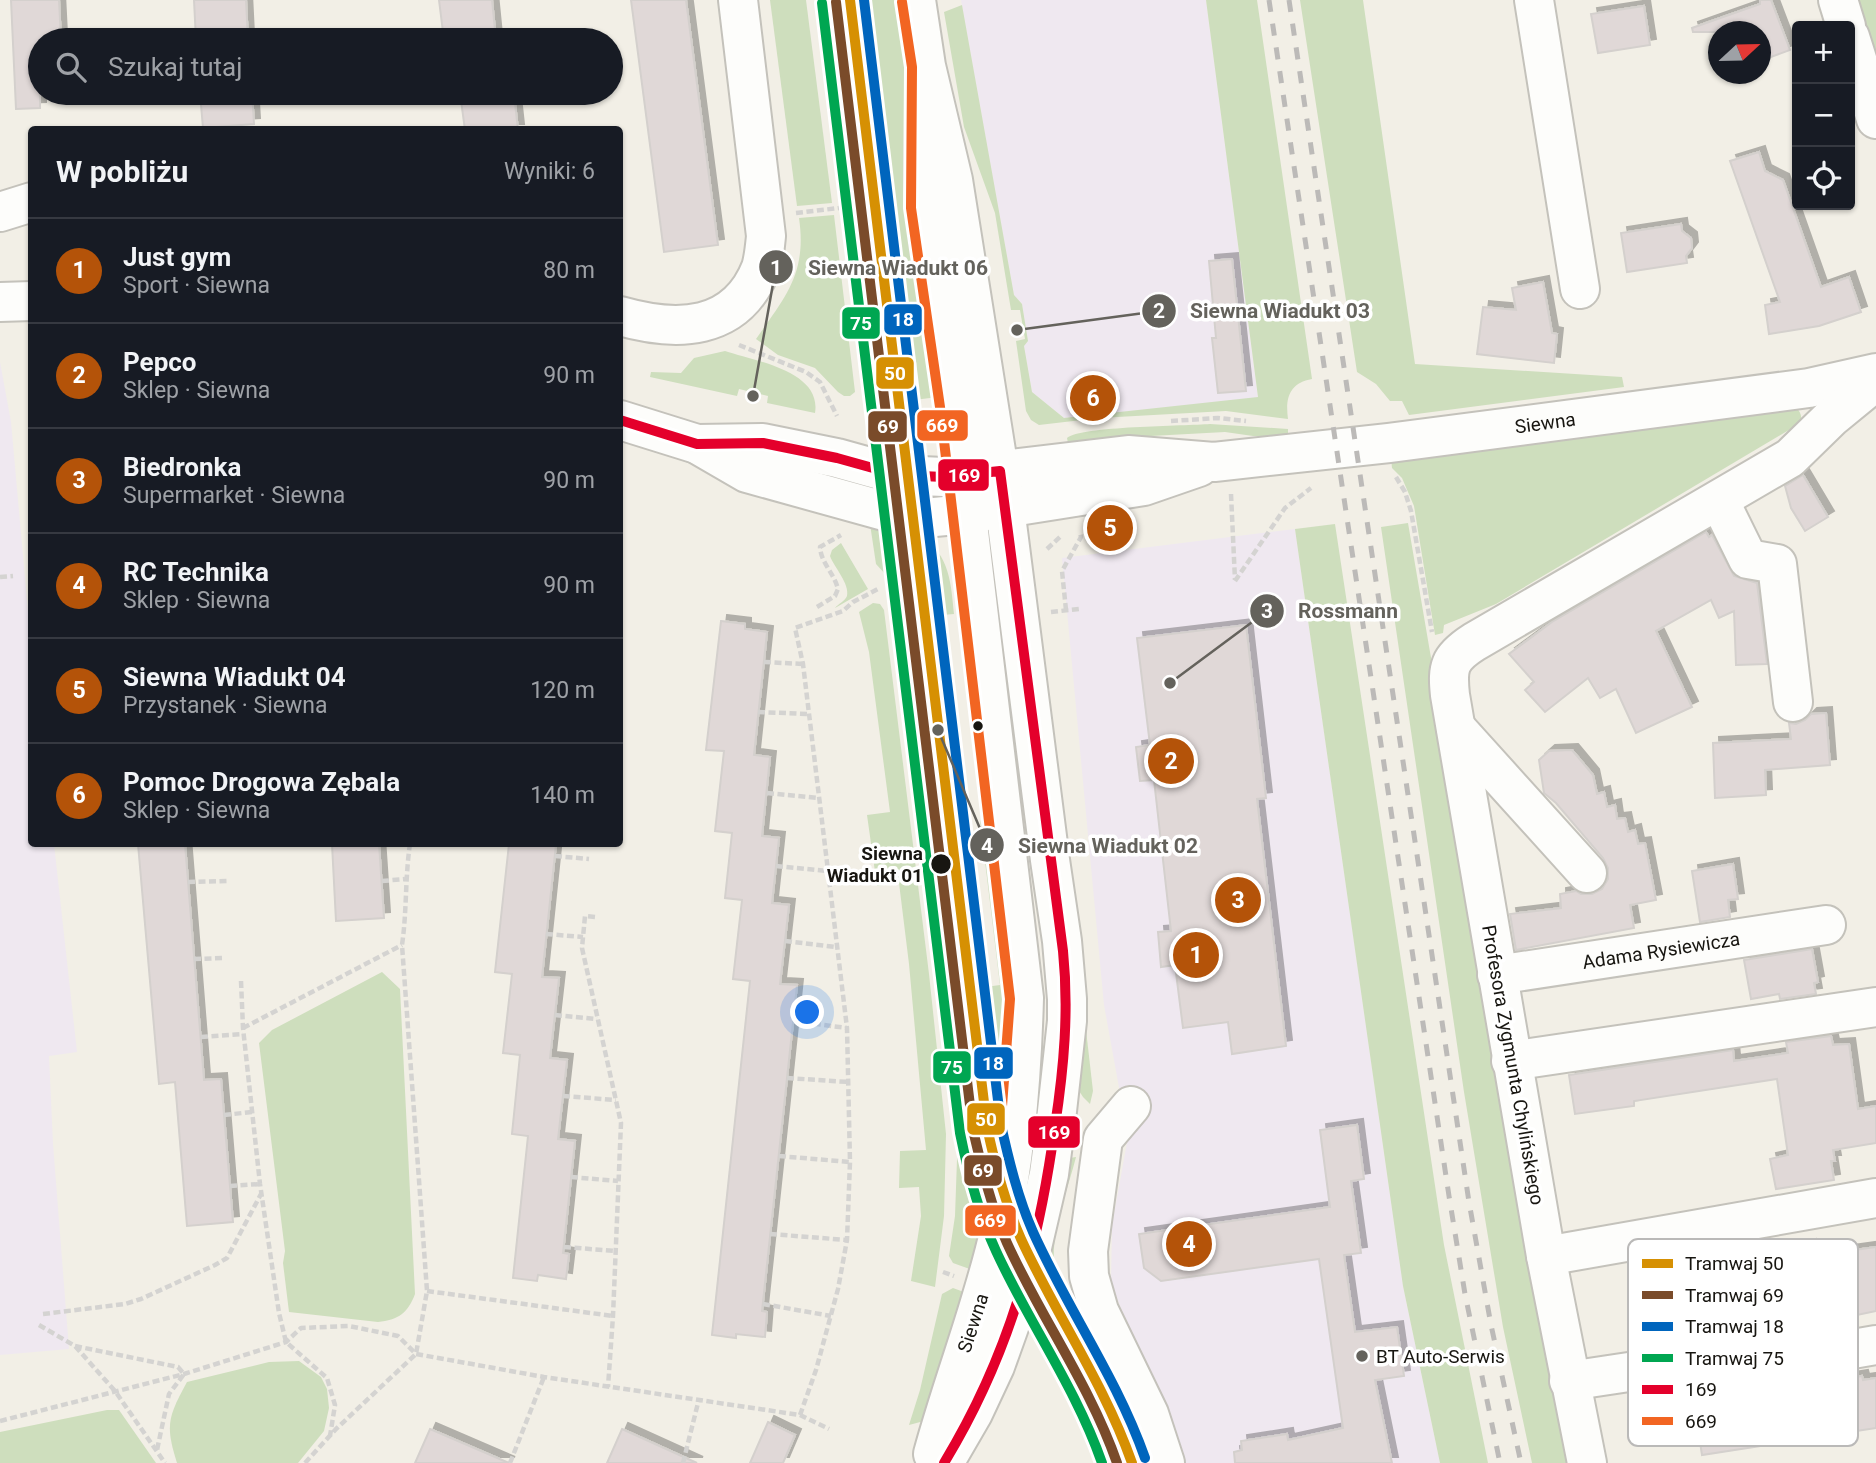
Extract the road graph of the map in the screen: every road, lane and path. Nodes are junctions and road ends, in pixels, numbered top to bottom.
1 (737, 0) edge
2 (916, 0) edge
3 (1534, 0) edge
4 (1838, 0) edge
5 (1844, 21) edge
6 (1855, 53) edge
7 (926, 66) junction
8 (1876, 119) edge
9 (28, 203) edge
10 (0, 212) edge
11 (1580, 289) dead end
12 (28, 301) edge
13 (0, 302) edge
14 (623, 317) edge
15 (739, 345) dead end
16 (1876, 373) edge
17 (1876, 381) edge
18 (837, 416) dead end
19 (623, 421) edge
20 (697, 444) junction
21 (1388, 469) dead end
22 (962, 476) junction
23 (1222, 483) junction
24 (1312, 487) dead end
25 (1240, 488) dead end
26 (1002, 490) junction
27 (1719, 500) junction
28 (967, 514) junction
29 (1071, 528) dead end
30 (846, 529) dead end
31 (1063, 534) dead end
32 (1045, 555) dead end
33 (13, 576) dead end
34 (0, 578) edge
35 (880, 588) dead end
36 (817, 607) dead end
37 (1079, 609) dead end
38 (1066, 610) junction
39 (1042, 613) dead end
40 (901, 630) dead end
41 (893, 631) dead end
42 (764, 662) dead end
43 (803, 664) junction
44 (1450, 665) junction
45 (953, 690) dead end
46 (1793, 702) dead end
47 (758, 712) dead end
48 (809, 714) junction
49 (1456, 728) junction
50 (767, 793) dead end
51 (818, 798) junction
52 (410, 847) edge
53 (555, 856) dead end
54 (589, 859) dead end
55 (975, 865) dead end
56 (776, 866) dead end
57 (827, 871) junction
58 (1587, 873) dead end
59 (405, 879) junction
60 (227, 881) dead end
61 (382, 881) dead end
62 (188, 882) dead end
63 (596, 917) dead end
64 (1826, 925) dead end
65 (546, 934) dead end
66 (583, 937) junction
67 (785, 941) dead end
68 (402, 945) junction
69 (836, 947) junction
70 (224, 958) dead end
71 (194, 959) dead end
72 (1497, 975) junction
73 (975, 980) dead end
74 (241, 981) dead end
75 (936, 985) dead end
76 (1876, 1007) edge
77 (555, 1015) dead end
78 (597, 1019) junction
79 (793, 1021) dead end
80 (847, 1028) junction
81 (243, 1031) junction
82 (201, 1037) dead end
83 (1511, 1062) junction
84 (787, 1078) dead end
85 (849, 1082) junction
86 (563, 1096) dead end
87 (615, 1100) junction
88 (1131, 1106) dead end
89 (252, 1112) junction
90 (224, 1115) dead end
91 (1015, 1122) junction
92 (1055, 1129) junction
93 (1103, 1139) junction
94 (779, 1156) dead end
95 (850, 1162) junction
96 (571, 1177) dead end
97 (618, 1181) junction
98 (260, 1184) junction
99 (230, 1186) dead end
100 (262, 1193) junction
101 (1876, 1198) edge
102 (1002, 1213) junction
103 (770, 1234) dead end
104 (1643, 1239) edge
105 (847, 1240) junction
106 (1628, 1242) edge
107 (564, 1247) dead end
108 (616, 1251) junction
109 (1546, 1256) junction
110 (1027, 1268) junction
111 (427, 1291) junction
112 (763, 1304) dead end
113 (43, 1314) dead end
114 (613, 1316) junction
115 (831, 1316) junction
116 (39, 1325) dead end
117 (286, 1342) junction
118 (1876, 1345) edge
119 (75, 1346) junction
120 (1858, 1348) edge
121 (416, 1354) junction
122 (1628, 1372) edge
123 (184, 1374) junction
124 (544, 1377) junction
125 (1569, 1381) junction
126 (608, 1387) junction
127 (115, 1391) junction
128 (699, 1399) junction
129 (800, 1415) junction
130 (0, 1421) edge
131 (829, 1429) dead end
132 (330, 1436) junction
133 (157, 1450) junction
134 (166, 1463) edge
135 (305, 1463) edge
136 (510, 1463) edge
137 (683, 1463) edge
138 (931, 1463) edge
139 (944, 1463) edge
140 (1121, 1463) edge
141 (1165, 1463) edge
142 (1587, 1463) edge

1 - 14 street
2 - 7 street
3 - 11 street
4 - 5 street
6 - 8 street
7 - 22 street
7 - 26 street
9 - 10 street
12 - 13 street
15 - 18 path
16 - 23 street, Siewna
17 - 27 street
19 - 20 street
20 - 22 street
20 - 28 street
21 - 44 path
22 - 26 street, Siewna
22 - 28 street, Siewna
23 - 24 path
23 - 25 path
23 - 26 street, Siewna
26 - 28 street, Siewna
26 - 92 street, Siewna
27 - 44 street
27 - 46 street
28 - 91 street, Siewna
29 - 38 path
30 - 36 path
31 - 32 path
33 - 34 path
35 - 43 path
37 - 38 path
38 - 39 path
40 - 41 path
42 - 43 path
43 - 48 path
44 - 49 street, Profesora Zygmunta Chylińskiego
45 - 55 path
47 - 48 path
48 - 51 path
49 - 58 street
49 - 72 street, Profesora Zygmunta Chylińskiego
50 - 51 path
51 - 57 path
52 - 59 path
53 - 54 path
56 - 57 path
57 - 69 path
59 - 61 path
59 - 68 path
60 - 62 path
63 - 66 path
64 - 72 street, Adama Rysiewicza
65 - 66 path
66 - 78 path
67 - 69 path
68 - 81 path
68 - 111 path
69 - 80 path
70 - 71 path
72 - 83 street, Profesora Zygmunta Chylińskiego
73 - 75 path
74 - 81 path
76 - 83 street
77 - 78 path
78 - 87 path
79 - 80 path
80 - 85 path
81 - 82 path
81 - 89 path
83 - 109 street, Profesora Zygmunta Chylińskiego
84 - 85 path
85 - 95 path
86 - 87 path
87 - 97 path
88 - 93 street
89 - 90 path
89 - 98 path
91 - 92 street
91 - 102 street, Siewna
92 - 93 street
92 - 110 street, Siewna
93 - 141 street
94 - 95 path
95 - 105 path
96 - 97 path
97 - 108 path
98 - 99 path
98 - 100 path
100 - 113 path
100 - 117 path
101 - 104 street
102 - 110 street
102 - 138 street, Siewna
103 - 105 path
105 - 115 path
106 - 109 street
107 - 108 path
108 - 114 path
109 - 125 street, Profesora Zygmunta Chylińskiego
110 - 139 street, Siewna
110 - 140 street
111 - 114 path
111 - 121 path
112 - 115 path
114 - 126 path
115 - 129 path
116 - 119 path
117 - 121 path
117 - 123 path
117 - 132 path
118 - 120 street
119 - 123 path
119 - 127 path
121 - 124 path
121 - 132 path
122 - 125 street
123 - 127 path
123 - 133 path
124 - 126 path
124 - 136 path
125 - 142 street, Profesora Zygmunta Chylińskiego
126 - 128 path
127 - 130 path
127 - 133 path
128 - 129 path
128 - 137 path
129 - 131 path
132 - 135 path
133 - 134 path

